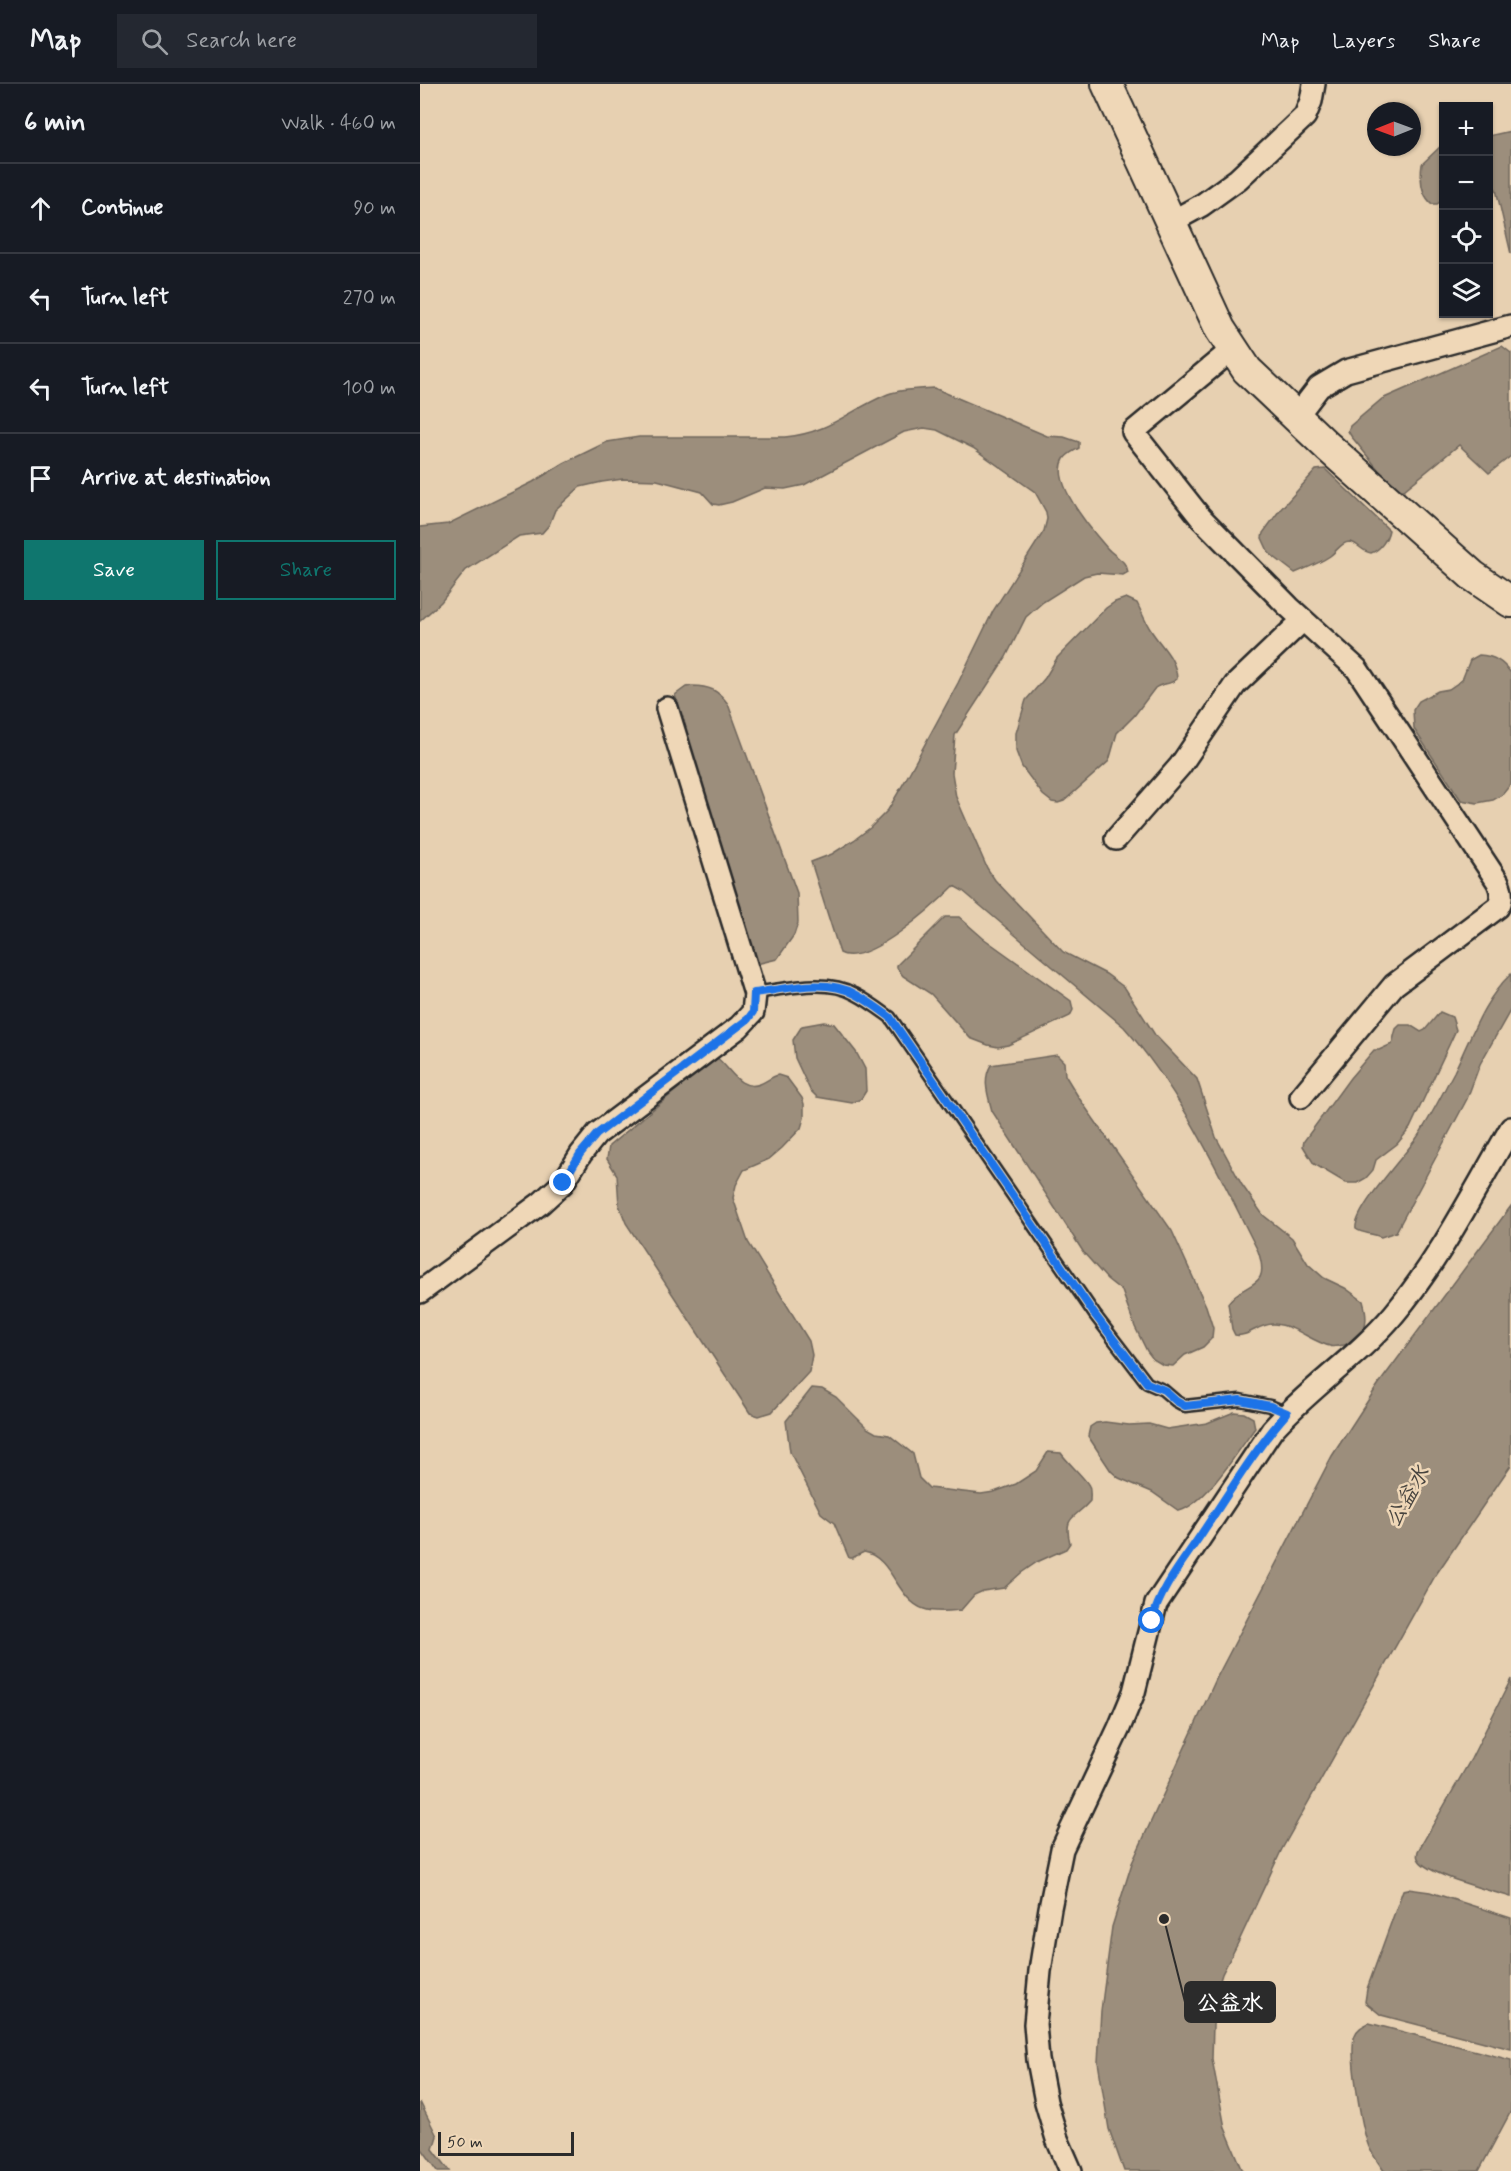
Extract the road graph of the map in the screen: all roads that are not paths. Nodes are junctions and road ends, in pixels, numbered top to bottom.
1 (1107, 84) edge
2 (1314, 84) edge
3 (1171, 222) junction
4 (1511, 326) edge
5 (1233, 350) junction
6 (1296, 417) junction
7 (1511, 602) edge
8 (1303, 620) junction
9 (666, 708) dead end
10 (1116, 839) dead end
11 (754, 993) junction
12 (1301, 1097) dead end
13 (1511, 1128) edge
14 (420, 1292) edge
15 (1287, 1413) junction
16 (1071, 2171) edge

1 - 3 street
2 - 3 street
3 - 5 street
4 - 6 street
5 - 6 street
5 - 8 street
6 - 7 street
8 - 10 street
8 - 12 street
9 - 11 street
11 - 14 street
11 - 15 lane
13 - 15 street
15 - 16 street

